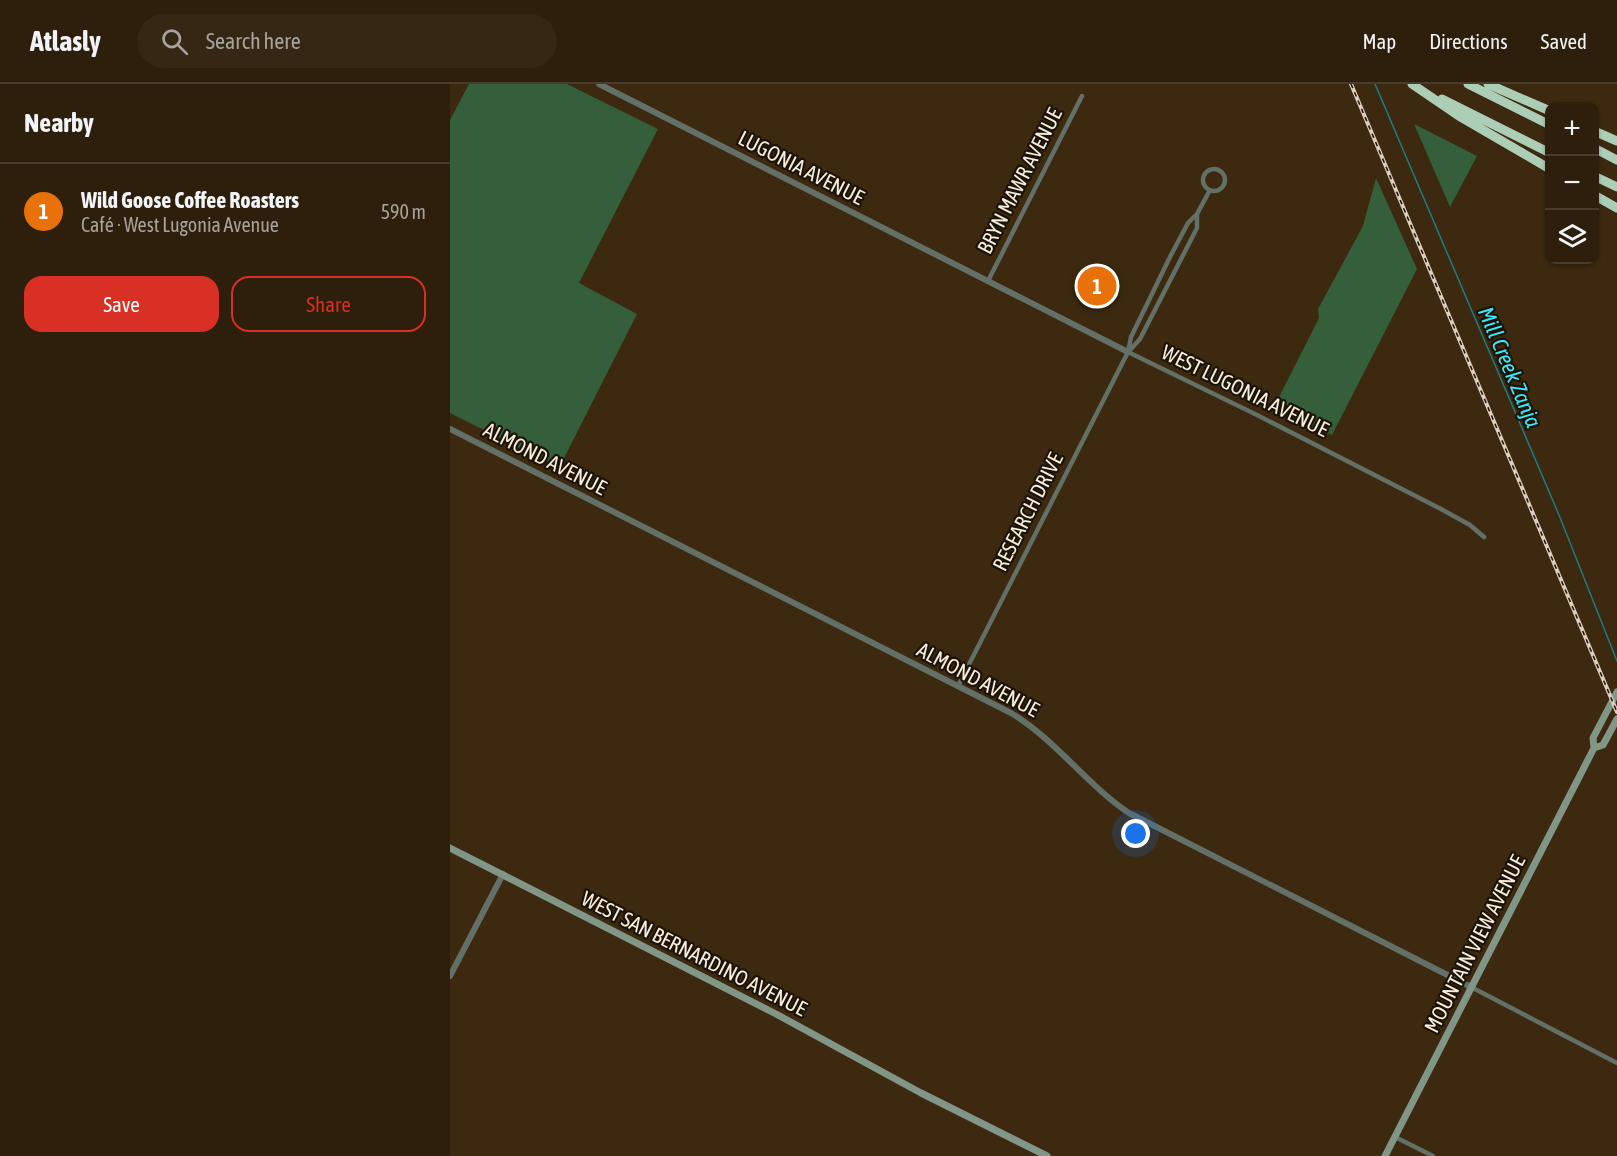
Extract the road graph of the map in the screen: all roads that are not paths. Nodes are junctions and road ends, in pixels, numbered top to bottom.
1 (599, 84) edge
2 (1413, 84) edge
3 (1468, 84) edge
4 (1488, 84) edge
5 (1082, 96) dead end
6 (1545, 109) edge
7 (1545, 122) edge
8 (1599, 133) edge
9 (1617, 141) edge
10 (1545, 150) edge
11 (1599, 151) edge
12 (1617, 160) edge
13 (1545, 166) edge
14 (1599, 178) edge
15 (1617, 187) edge
16 (1210, 190) junction
17 (1599, 198) edge
18 (1617, 208) edge
19 (1197, 214) junction
20 (988, 281) junction
21 (1128, 352) junction
22 (450, 429) edge
23 (1484, 537) dead end
24 (958, 686) junction
25 (1617, 693) edge
26 (1617, 719) edge
27 (1594, 748) junction
28 (450, 848) edge
29 (503, 874) junction
30 (450, 976) edge
31 (1471, 987) junction
32 (1617, 1063) edge
33 (1395, 1137) junction
34 (1047, 1156) edge
35 (1385, 1156) edge
36 (1433, 1156) edge

1 - 20 street, LUGONIA AVENUE
2 - 10 highway
2 - 13 highway
3 - 7 highway
4 - 6 highway
5 - 20 street, BRYN MAWR AVENUE
8 - 9 highway
11 - 12 highway
14 - 15 highway
16 - 16 street, RESEARCH DRIVE
16 - 19 street, RESEARCH DRIVE
17 - 18 highway
19 - 21 street, RESEARCH DRIVE
19 - 21 street, RESEARCH DRIVE
20 - 21 street, WEST LUGONIA AVENUE
21 - 23 street, WEST LUGONIA AVENUE
21 - 24 street, RESEARCH DRIVE
22 - 24 street, ALMOND AVENUE
24 - 31 street, ALMOND AVENUE
25 - 27 main road, MOUNTAIN VIEW AVENUE
26 - 27 main road, MOUNTAIN VIEW AVENUE
27 - 31 main road, MOUNTAIN VIEW AVENUE
28 - 29 main road, WEST SAN BERNARDINO AVENUE
29 - 30 street
29 - 34 main road, WEST SAN BERNARDINO AVENUE
31 - 32 street
31 - 33 main road, MOUNTAIN VIEW AVENUE
33 - 35 main road, MOUNTAIN VIEW AVENUE
33 - 36 street

